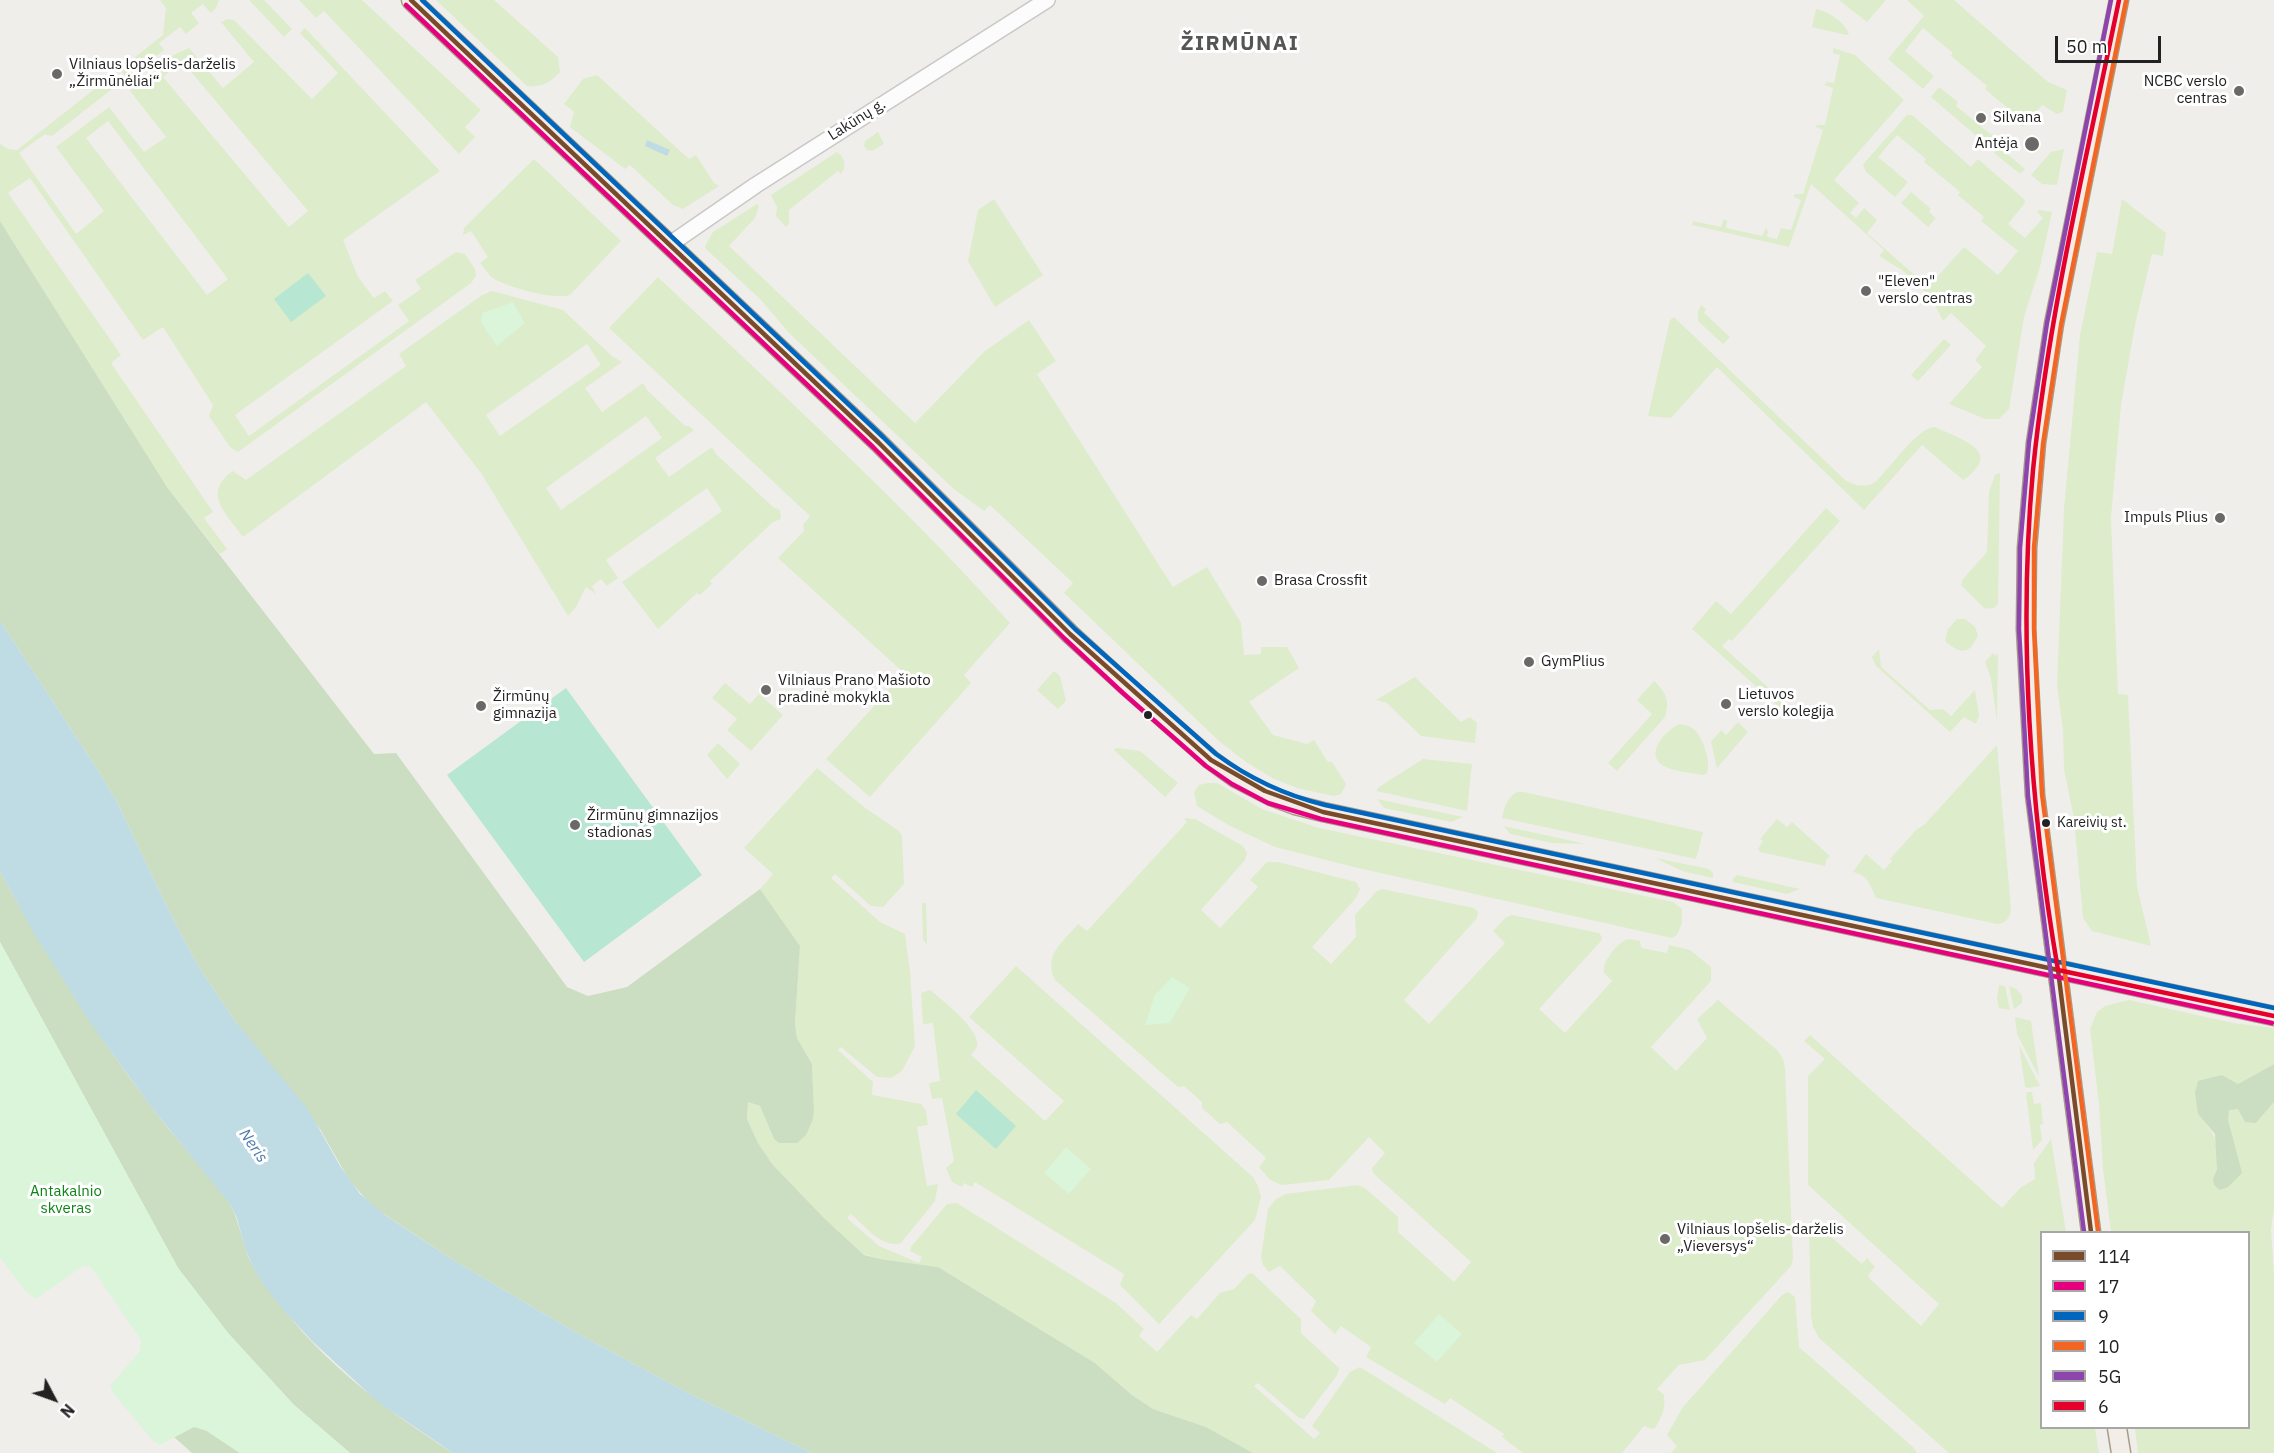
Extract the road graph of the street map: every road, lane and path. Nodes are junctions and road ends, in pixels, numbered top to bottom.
1 (411, 0) edge
2 (1047, 0) edge
3 (2118, 0) edge
4 (669, 245) junction
5 (2058, 970) junction
6 (2274, 1016) edge
7 (2091, 1231) edge
8 (2117, 1429) edge
9 (2121, 1453) edge

1 - 4 main road
2 - 4 street, Lakūnų g.
3 - 5 main road
4 - 5 main road
5 - 6 main road
5 - 7 main road
8 - 9 main road

